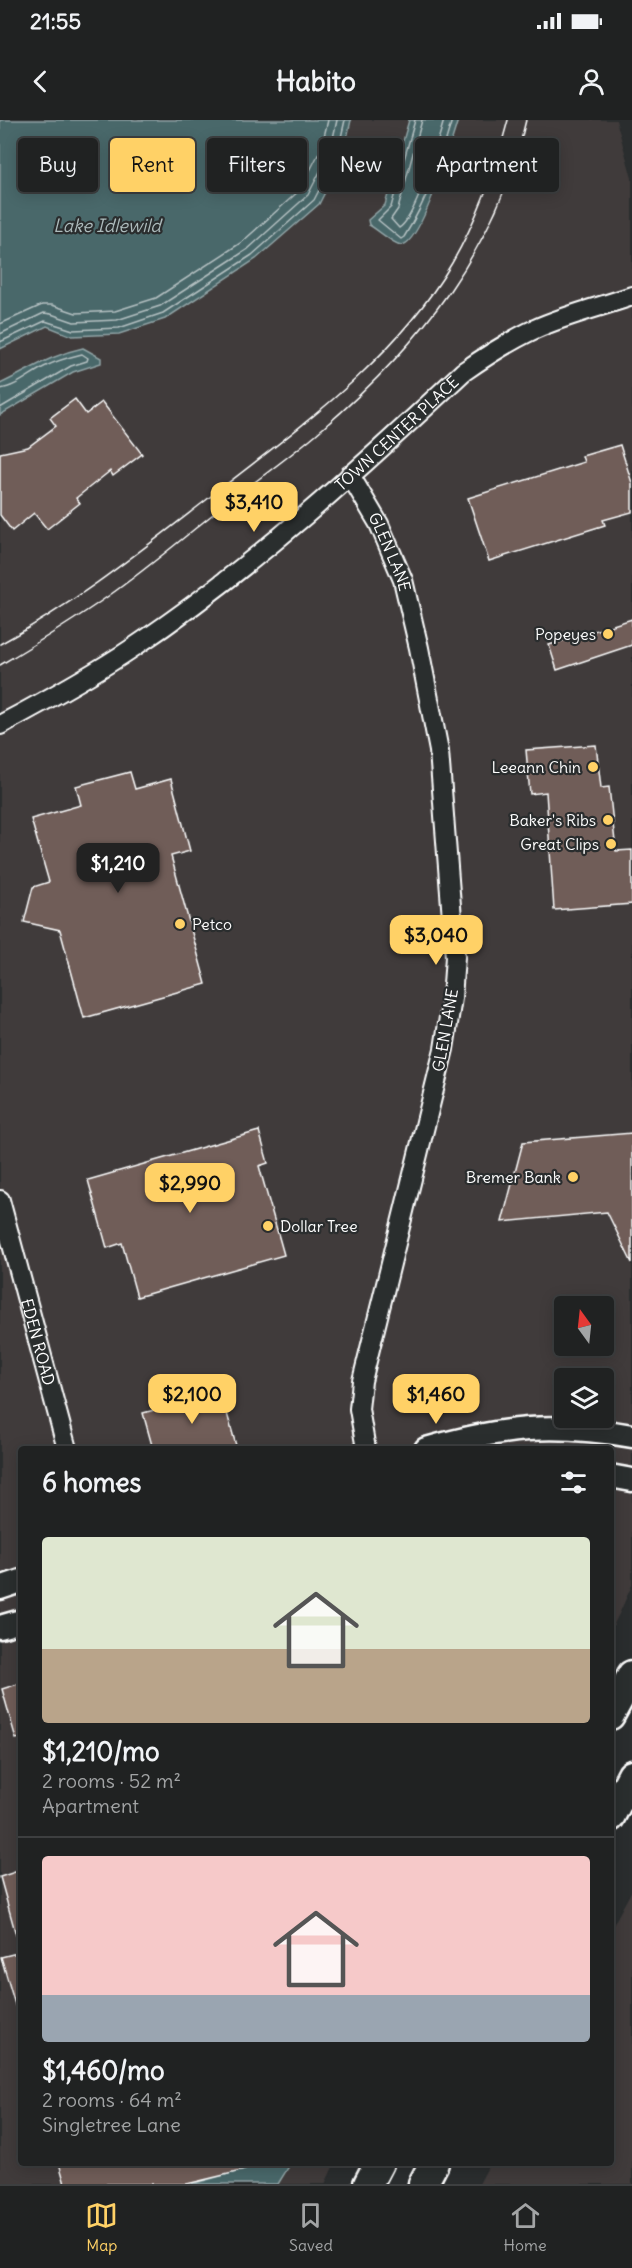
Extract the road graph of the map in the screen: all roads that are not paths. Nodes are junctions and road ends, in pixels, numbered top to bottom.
1 (632, 297) edge
2 (351, 475) junction
3 (0, 725) edge
4 (0, 1200) edge
5 (632, 1436) edge
6 (66, 1446) edge
7 (365, 1446) edge
8 (437, 1446) edge
9 (614, 1477) edge
10 (632, 1480) edge
11 (18, 1582) edge
12 (0, 1588) edge
13 (18, 1622) edge
14 (0, 1627) edge
15 (632, 1675) edge
16 (614, 1708) edge
17 (632, 1776) edge
18 (614, 1810) edge
19 (377, 2166) edge
20 (432, 2166) edge
21 (368, 2184) edge
22 (423, 2184) edge

1 - 2 street, TOWN CENTER PLACE
2 - 3 street, TOWN CENTER PLACE
2 - 7 street, GLEN LANE
4 - 6 street, EDEN ROAD
5 - 8 street
9 - 10 street
11 - 12 street
13 - 14 street
15 - 16 main road
17 - 18 main road
19 - 21 main road
20 - 22 main road

